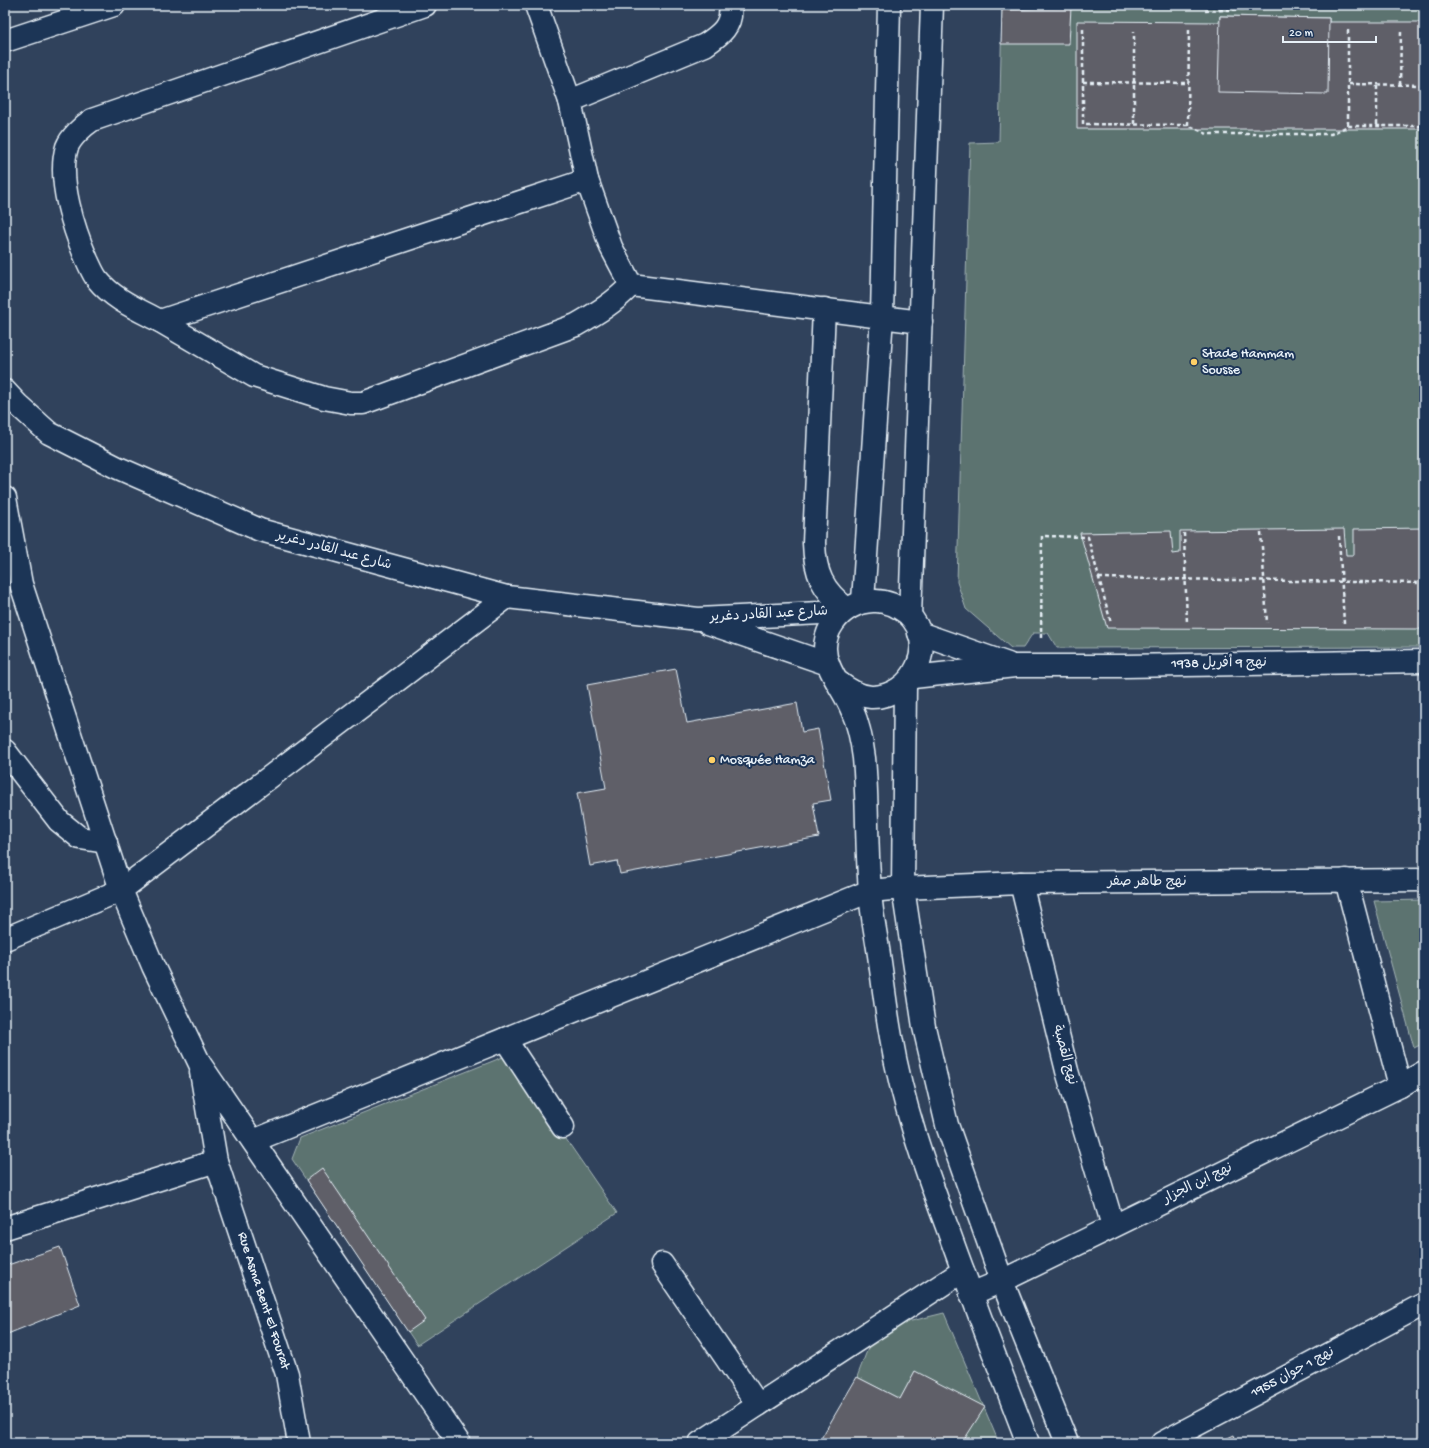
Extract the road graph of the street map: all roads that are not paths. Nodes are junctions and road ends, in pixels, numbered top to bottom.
1 (114, 5) edge
2 (425, 5) edge
3 (536, 5) edge
4 (730, 5) edge
5 (889, 5) edge
6 (932, 5) edge
7 (5, 41) edge
8 (570, 101) junction
9 (587, 180) junction
10 (631, 285) junction
11 (824, 309) junction
12 (882, 316) junction
13 (160, 321) junction
14 (922, 322) junction
15 (5, 391) edge
16 (5, 498) edge
17 (507, 598) junction
18 (850, 607) junction
19 (698, 619) junction
20 (915, 625) junction
21 (1424, 661) edge
22 (1015, 666) junction
23 (832, 673) junction
24 (909, 681) junction
25 (5, 751) edge
26 (106, 842) junction
27 (1346, 880) junction
28 (1424, 880) edge
29 (1021, 883) junction
30 (903, 888) junction
31 (121, 890) junction
32 (870, 891) junction
33 (5, 939) edge
34 (505, 1039) junction
35 (200, 1064) junction
36 (1424, 1072) edge
37 (1400, 1086) junction
38 (563, 1127) dead end
39 (253, 1141) junction
40 (216, 1161) junction
41 (1112, 1226) junction
42 (5, 1228) edge
43 (662, 1264) dead end
44 (962, 1271) junction
45 (1002, 1281) junction
46 (971, 1294) junction
47 (1424, 1304) edge
48 (758, 1405) junction
49 (299, 1443) edge
50 (459, 1443) edge
51 (700, 1443) edge
52 (1028, 1443) edge
53 (1067, 1443) edge
54 (1162, 1443) edge

1 - 7 street
2 - 13 street
3 - 8 street
4 - 8 street
5 - 12 street
6 - 14 street
8 - 9 street
9 - 10 street
9 - 13 street
10 - 11 street
10 - 13 street
11 - 12 street
11 - 18 street
12 - 14 street
12 - 18 street
14 - 20 street
15 - 17 street, شارع عبد القادر دغرير
16 - 26 street
17 - 19 street, شارع عبد القادر دغرير
17 - 31 street
18 - 19 street, شارع عبد القادر دغرير
18 - 20 street
18 - 23 street
19 - 23 street, شارع عبد القادر دغرير
20 - 22 street
20 - 24 street
21 - 22 street, نهج 9 أفريل 1938
22 - 24 street
23 - 24 street
23 - 32 street
24 - 30 street
25 - 26 street
26 - 31 street
27 - 28 street, نهج طاهر صفر
27 - 29 street, نهج طاهر صفر
27 - 37 street
29 - 30 street, نهج طاهر صفر
29 - 41 street, نهج القصبة
30 - 32 street, نهج طاهر صفر
30 - 45 street
31 - 33 street
31 - 35 street
32 - 34 street, نهج طاهر صفر
32 - 44 street
34 - 38 street
34 - 39 street, نهج طاهر صفر
35 - 39 street
35 - 40 street, Rue Asma Bent El Fourat
36 - 37 street, نهج ابن الجزار
37 - 41 street, نهج ابن الجزار
39 - 50 street
40 - 42 street
40 - 49 street, Rue Asma Bent El Fourat
41 - 45 street, نهج ابن الجزار
43 - 48 street
44 - 46 street
44 - 48 street
45 - 46 street, نهج ابن الجزار
45 - 53 street
46 - 52 street
47 - 54 street, نهج 1 جوان 1955
48 - 51 street

